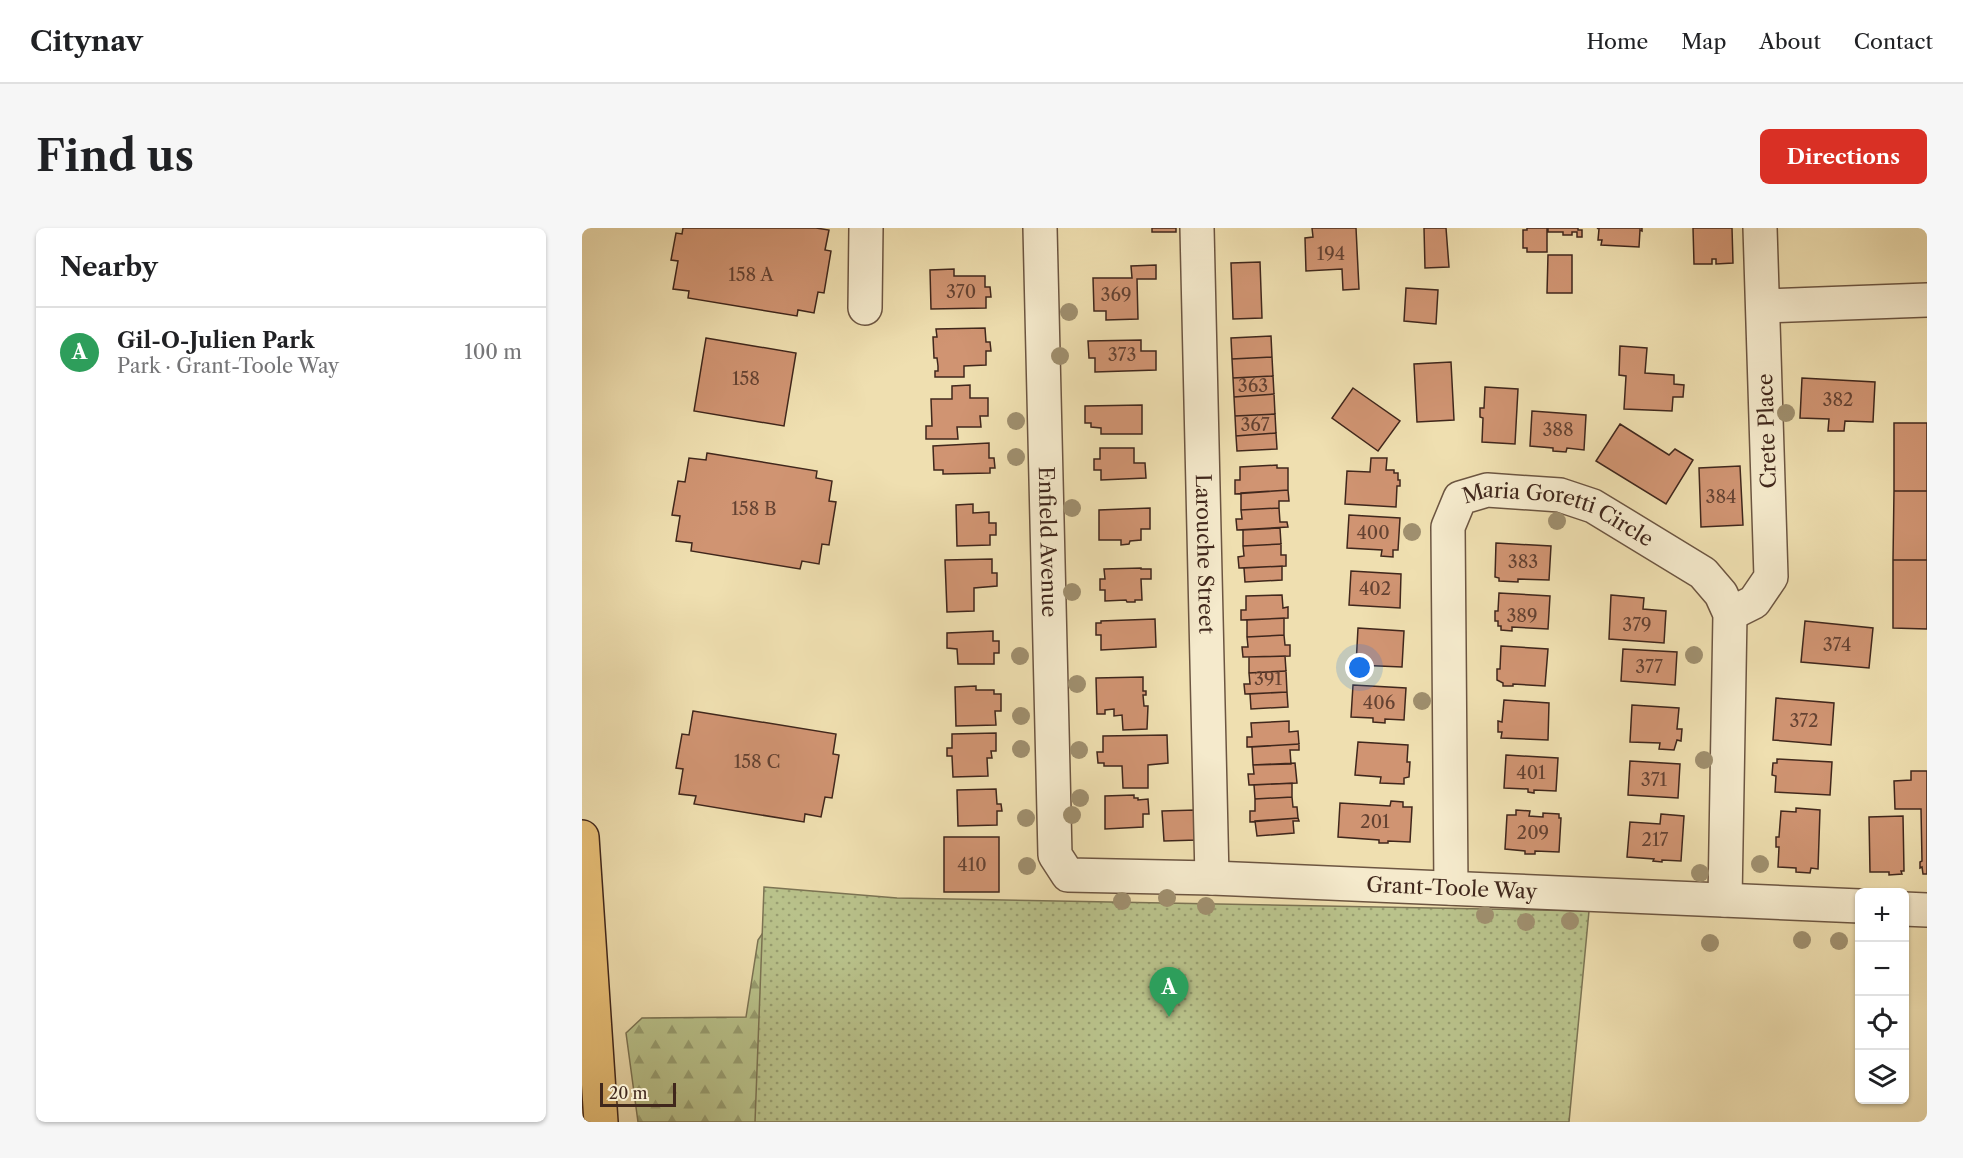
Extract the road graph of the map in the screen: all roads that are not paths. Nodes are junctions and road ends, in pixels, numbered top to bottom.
1 (866, 228) edge
2 (1040, 228) edge
3 (1197, 228) edge
4 (1760, 228) edge
5 (1927, 300) edge
6 (1763, 306) junction
7 (865, 308) dead end
8 (1730, 614) junction
9 (582, 837) edge
10 (1055, 855) joint
11 (1212, 878) junction
12 (1451, 888) junction
13 (1725, 900) junction
14 (1855, 906) edge
15 (1909, 909) edge
16 (1927, 910) edge
17 (602, 1122) edge

1 - 7 street
2 - 10 street, Enfield Avenue
3 - 11 street, Larouche Street
4 - 6 street, Crete Place
5 - 6 street
6 - 8 street, Crete Place
8 - 12 street, Maria Goretti Circle
8 - 13 street, Maria Goretti Circle
9 - 17 main road
10 - 11 street, Grant-Toole Way
11 - 12 street, Grant-Toole Way
12 - 13 street, Grant-Toole Way
13 - 14 street, Grant-Toole Way
15 - 16 street

